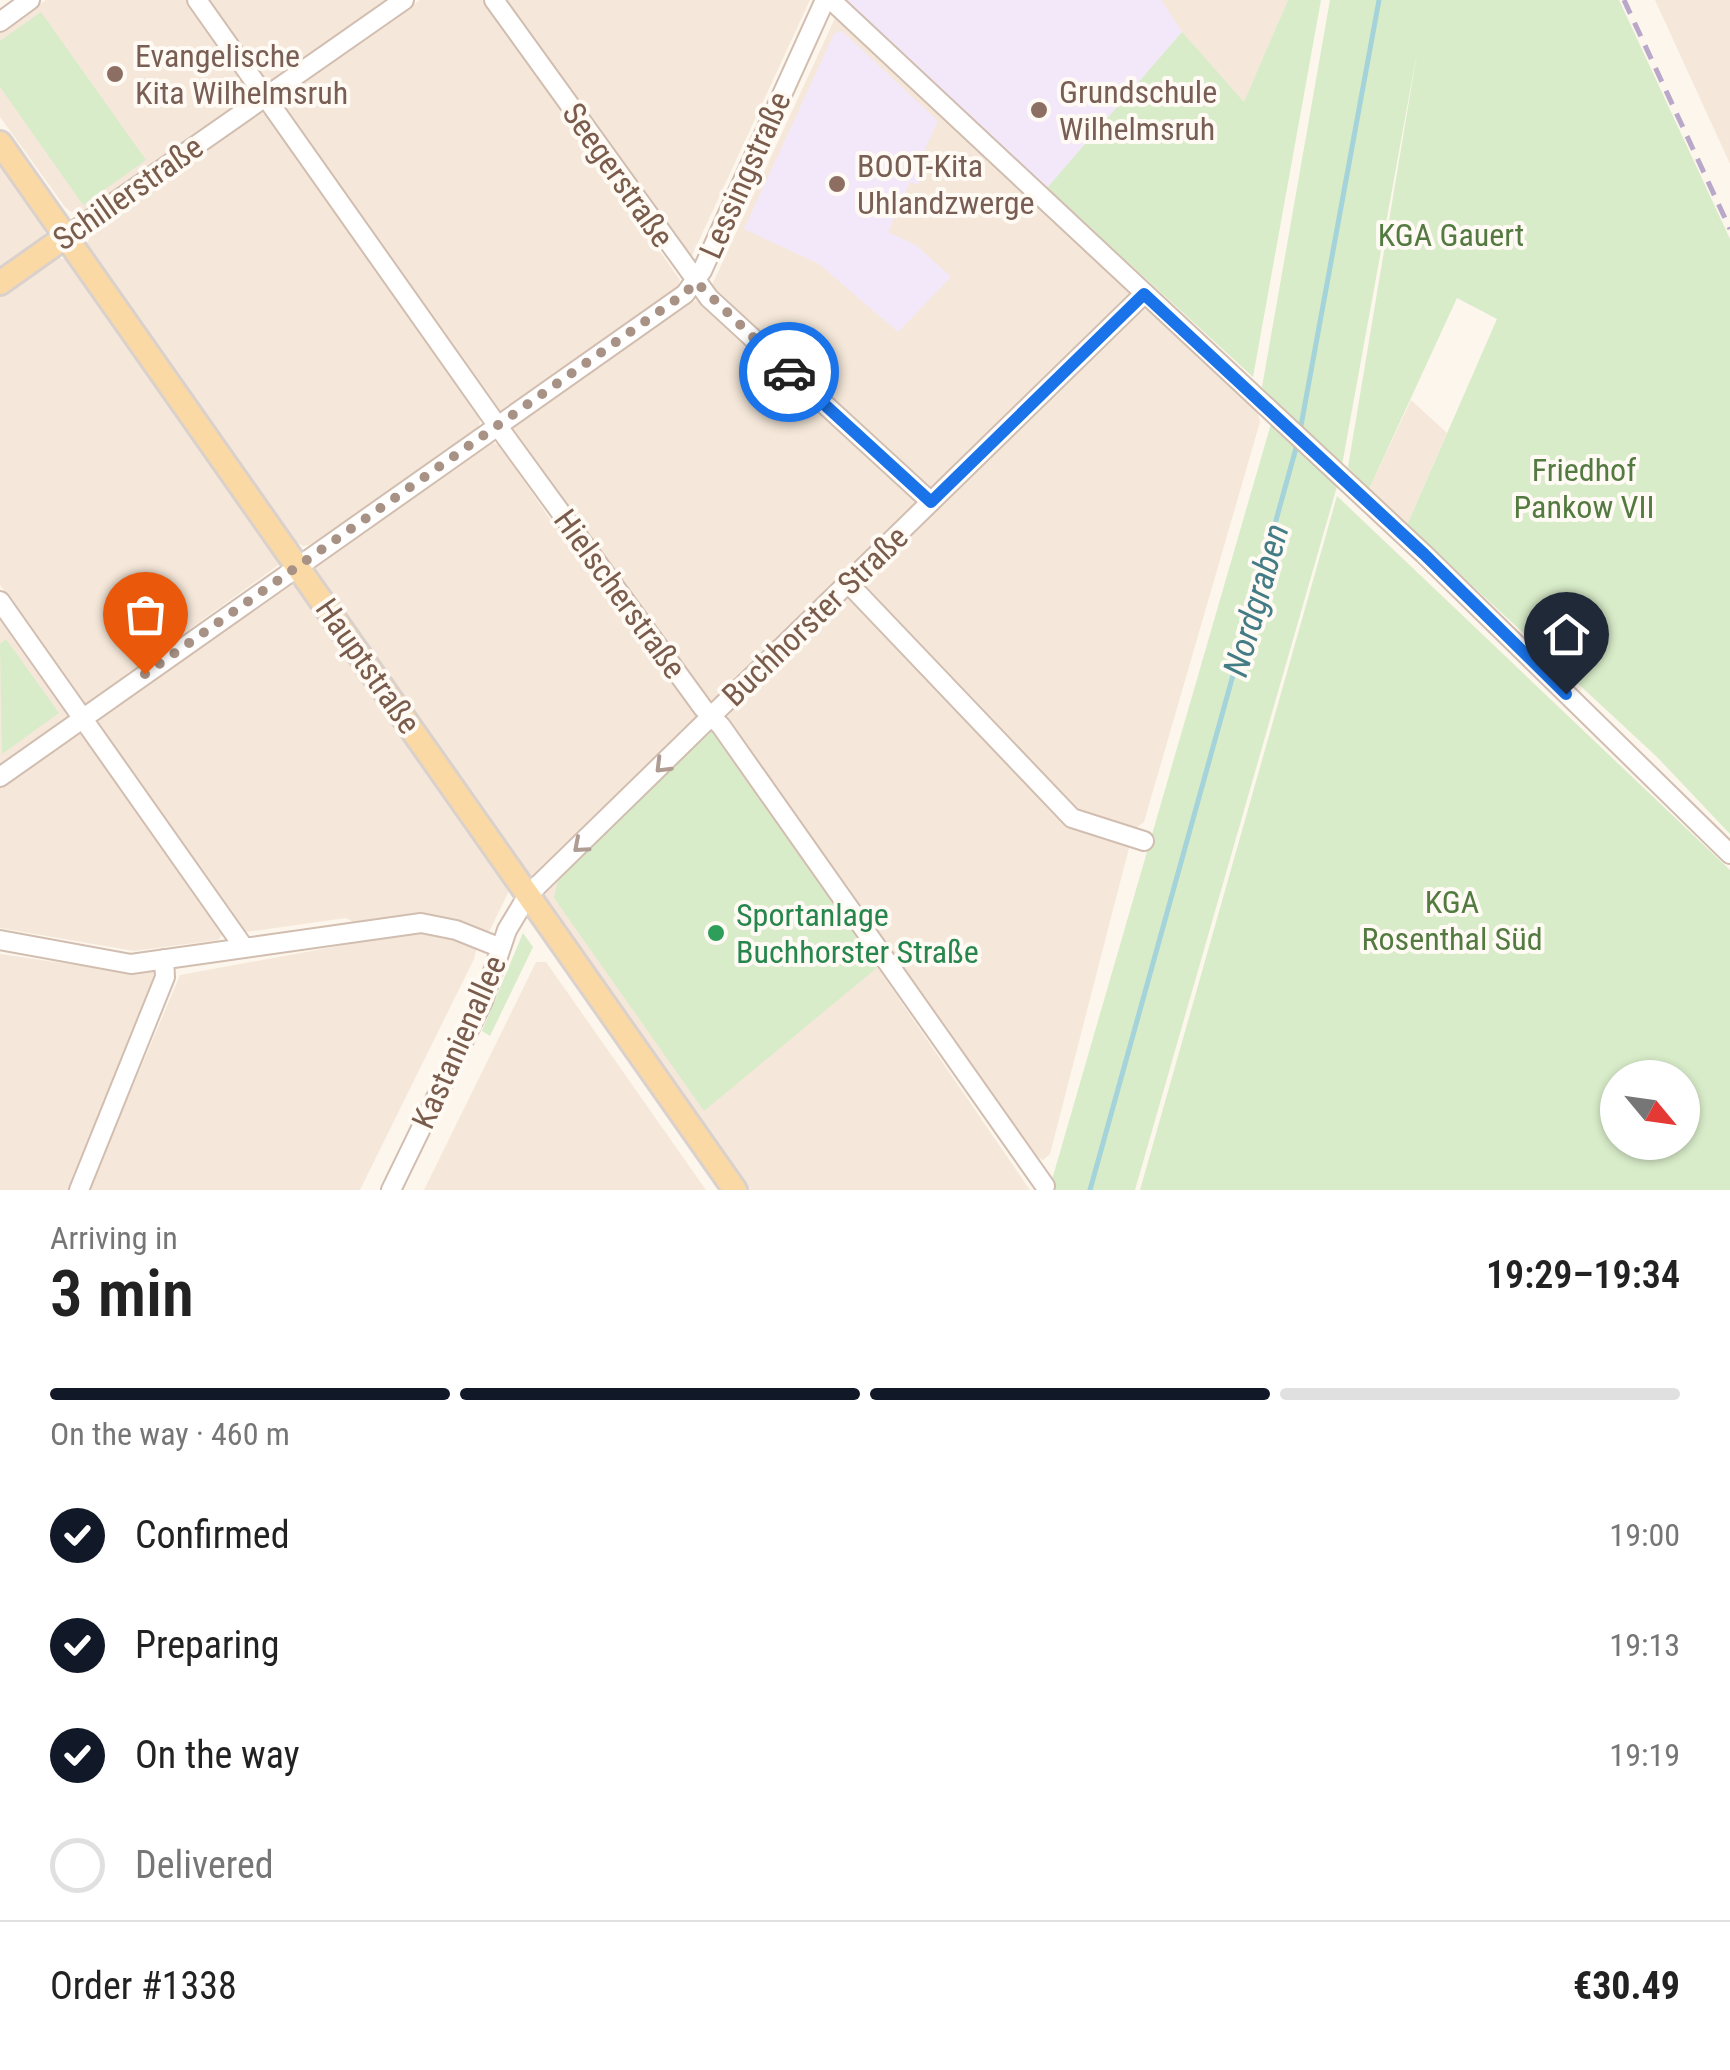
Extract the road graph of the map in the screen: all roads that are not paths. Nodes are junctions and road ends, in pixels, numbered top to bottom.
1 (30, 0) edge
2 (197, 0) edge
3 (404, 0) edge
4 (494, 0) edge
5 (828, 0) edge
6 (0, 22) edge
7 (266, 97) junction
8 (0, 143) edge
9 (65, 237) junction
10 (696, 282) junction
11 (0, 283) edge
12 (1144, 294) junction
13 (497, 425) junction
14 (931, 502) junction
15 (298, 564) junction
16 (848, 584) junction
17 (0, 601) edge
18 (712, 717) junction
19 (82, 718) junction
20 (0, 777) edge
21 (1144, 841) dead end
22 (1730, 854) edge
23 (528, 895) junction
24 (0, 940) edge
25 (243, 946) junction
26 (501, 948) junction
27 (164, 959) junction
28 (1045, 1186) dead end
29 (79, 1190) edge
30 (391, 1190) edge
31 (735, 1190) edge

1 - 6 street
2 - 7 street, Hielscherstraße
3 - 7 street, Schillerstraße
4 - 10 street, Seegerstraße
5 - 10 street, Lessingstraße
5 - 12 street
7 - 9 street, Schillerstraße
7 - 13 street, Hielscherstraße
8 - 9 main road, Hauptstraße
9 - 11 main road, Schillerstraße
9 - 15 main road, Hauptstraße
10 - 13 street, Lessingstraße
10 - 14 street, Seegerstraße
12 - 14 street, Buchhorster Straße
12 - 22 street
13 - 15 street, Lessingstraße
13 - 18 street, Hielscherstraße
14 - 16 street, Buchhorster Straße
15 - 19 street, Lessingstraße
15 - 23 main road, Hauptstraße
16 - 18 street, Buchhorster Straße
16 - 21 street
17 - 19 street
18 -> 23 street, Buchhorster Straße
18 - 28 street, Hielscherstraße
19 - 20 street, Lessingstraße
19 - 25 street
23 - 26 street, Kastanienallee
23 - 31 main road, Hauptstraße
24 - 27 street
25 - 26 street
25 - 27 street
26 - 30 street, Kastanienallee
27 - 29 street

